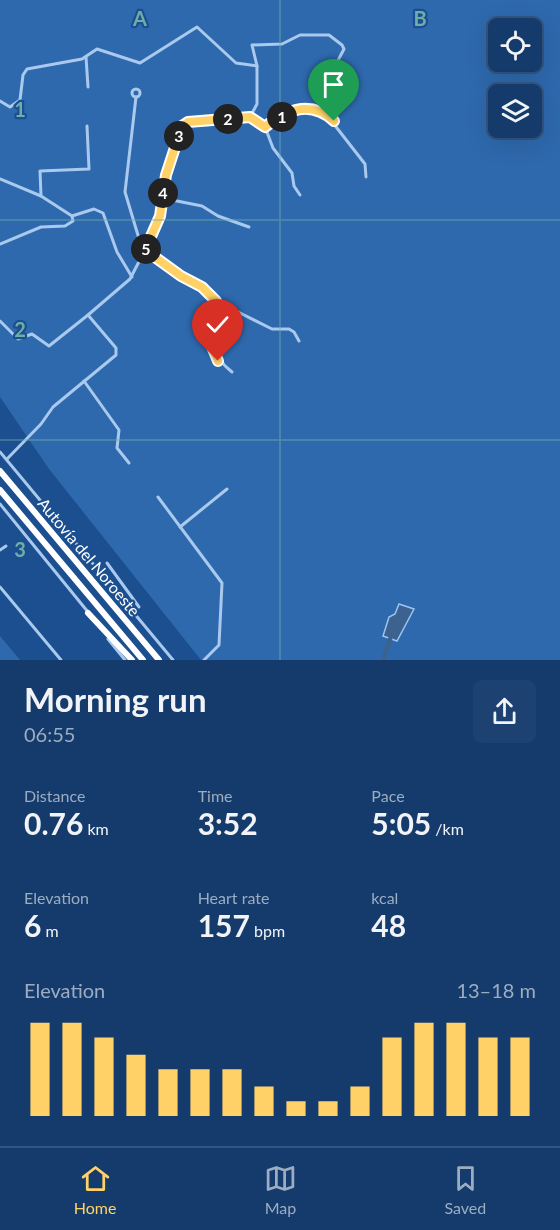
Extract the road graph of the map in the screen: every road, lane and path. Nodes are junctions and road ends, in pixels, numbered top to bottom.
1 (86, 57) junction
2 (257, 66) junction
3 (88, 87) dead end
4 (136, 97) dead end
5 (0, 101) edge
6 (326, 114) junction
7 (250, 117) junction
8 (87, 126) dead end
9 (265, 127) junction
10 (366, 177) dead end
11 (0, 179) edge
12 (300, 195) dead end
13 (41, 196) junction
14 (162, 198) junction
15 (72, 216) junction
16 (249, 227) dead end
17 (0, 244) edge
18 (144, 252) junction
19 (132, 277) junction
20 (216, 301) junction
21 (88, 315) junction
22 (0, 321) edge
23 (299, 341) dead end
24 (232, 372) dead end
25 (84, 381) junction
26 (0, 452) edge
27 (6, 459) junction
28 (129, 463) dead end
29 (0, 471) edge
30 (227, 489) dead end
31 (0, 490) edge
32 (158, 497) dead end
33 (0, 504) edge
34 (180, 527) junction
35 (6, 546) dead end
36 (0, 550) edge
37 (107, 563) dead end
38 (0, 587) edge
39 (132, 597) junction
40 (124, 602) junction
41 (139, 607) dead end
42 (88, 613) junction
43 (61, 660) edge
44 (125, 660) edge
45 (132, 660) edge
46 (143, 660) edge
47 (159, 660) edge
48 (173, 660) edge
49 (204, 660) edge

1 - 2 street
1 - 3 street
1 - 5 street
2 - 6 street
2 - 7 street
4 - 18 street
6 - 9 street
6 - 10 street
7 - 9 street
7 - 14 street
8 - 13 street
9 - 12 street
11 - 13 street
13 - 15 street
14 - 16 street
14 - 18 street
15 - 17 street
15 - 19 street
18 - 19 street
18 - 20 street
19 - 21 street
20 - 23 street
20 - 24 street
21 - 22 street
21 - 25 street
25 - 27 street
25 - 28 street
26 - 27 street
27 - 40 street
29 - 47 highway, Autovía del Noroeste
30 - 34 street
31 - 46 highway, Autovía del Noroeste
32 - 34 street
33 - 42 street
34 - 49 street
35 - 36 street
37 - 39 street
38 - 43 street
39 - 40 street
39 - 41 street
40 - 48 street
42 - 44 street
42 - 45 highway

